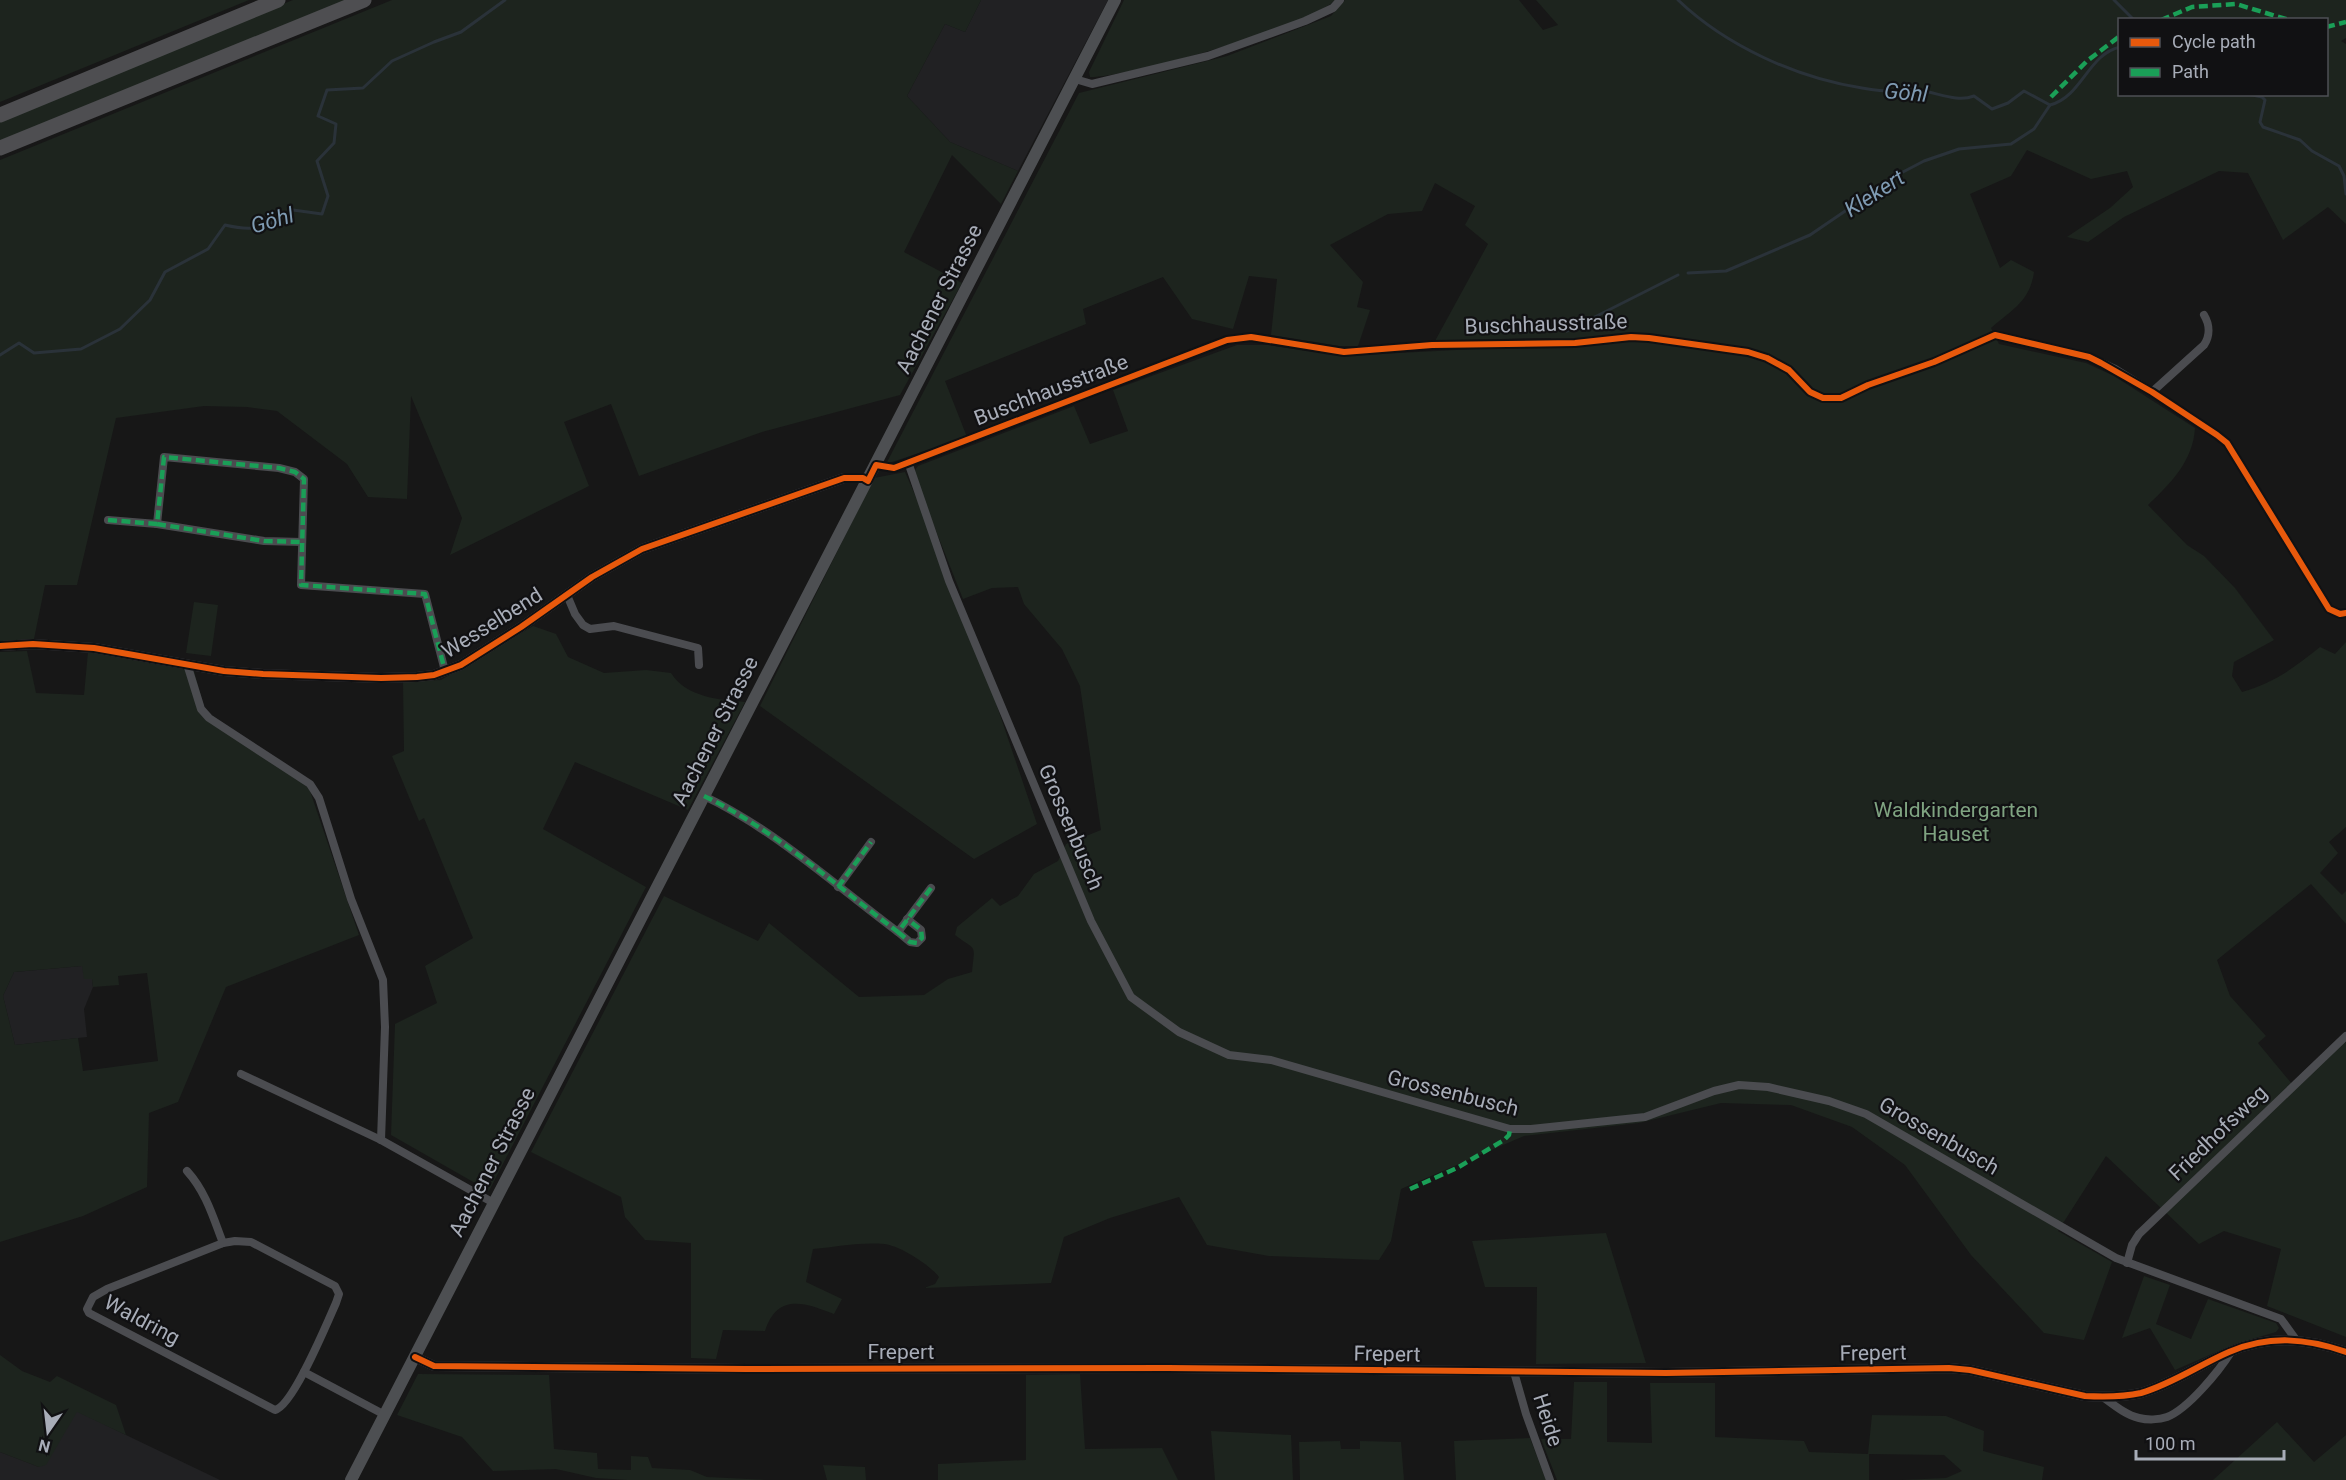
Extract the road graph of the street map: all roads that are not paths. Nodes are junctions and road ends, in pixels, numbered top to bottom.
1 (278, 0) edge
2 (364, 0) edge
3 (1115, 0) edge
4 (1340, 0) edge
5 (1075, 79) junction
6 (0, 115) edge
7 (0, 148) edge
8 (2204, 315) dead end
9 (2152, 392) junction
10 (908, 462) junction
11 (876, 465) junction
12 (868, 480) junction
13 (108, 520) dead end
14 (157, 524) junction
15 (302, 542) junction
16 (567, 595) junction
17 (2346, 614) edge
18 (0, 646) edge
19 (187, 664) junction
20 (699, 665) dead end
21 (446, 671) junction
22 (704, 796) junction
23 (871, 842) dead end
24 (838, 887) junction
25 (931, 888) dead end
26 (908, 919) junction
27 (898, 932) junction
28 (2346, 1036) edge
29 (241, 1074) dead end
30 (381, 1140) junction
31 (187, 1171) dead end
32 (492, 1202) junction
33 (223, 1243) junction
34 (2127, 1263) junction
35 (2297, 1341) junction
36 (2231, 1352) junction
37 (2346, 1352) edge
38 (415, 1357) junction
39 (304, 1372) junction
40 (1514, 1372) junction
41 (2103, 1397) junction
42 (385, 1415) junction
43 (351, 1480) edge
44 (1550, 1480) edge

1 - 6 highway
2 - 7 highway
3 - 5 main road, Aachener Strasse
4 - 5 street
5 - 11 main road, Aachener Strasse
8 - 9 street
9 - 10 street, Buschhausstraße
9 - 17 street, Buschhausstraße
10 - 11 street, Buschhausstraße
10 - 34 street, Grossenbusch
11 - 12 main road, Aachener Strasse
12 - 16 street, Wesselbend
12 - 22 main road, Aachener Strasse
13 - 14 street
14 - 15 street
14 - 15 street
15 - 21 street
16 - 20 street
16 - 21 street, Wesselbend
18 - 19 street, Wesselbend
19 - 21 street, Wesselbend
19 - 30 street
22 - 24 street
22 - 32 main road, Aachener Strasse
23 - 24 street
24 - 27 street
25 - 26 street
26 - 27 street
26 - 27 street
28 - 34 street, Friedhofsweg
29 - 30 street
30 - 32 street
31 - 33 street
32 - 38 main road, Aachener Strasse
33 - 39 street, Waldring
33 - 39 street, Waldring
34 - 35 street, Grossenbusch
35 - 36 street, Frepert
35 - 37 street, Frepert
36 - 41 street, Frepert
36 - 41 street, Frepert
38 - 40 street, Frepert
38 - 42 main road, Aachener Strasse
39 - 42 street
40 - 41 street, Frepert
40 - 44 street, Heide
42 - 43 main road, Aachener Strasse

